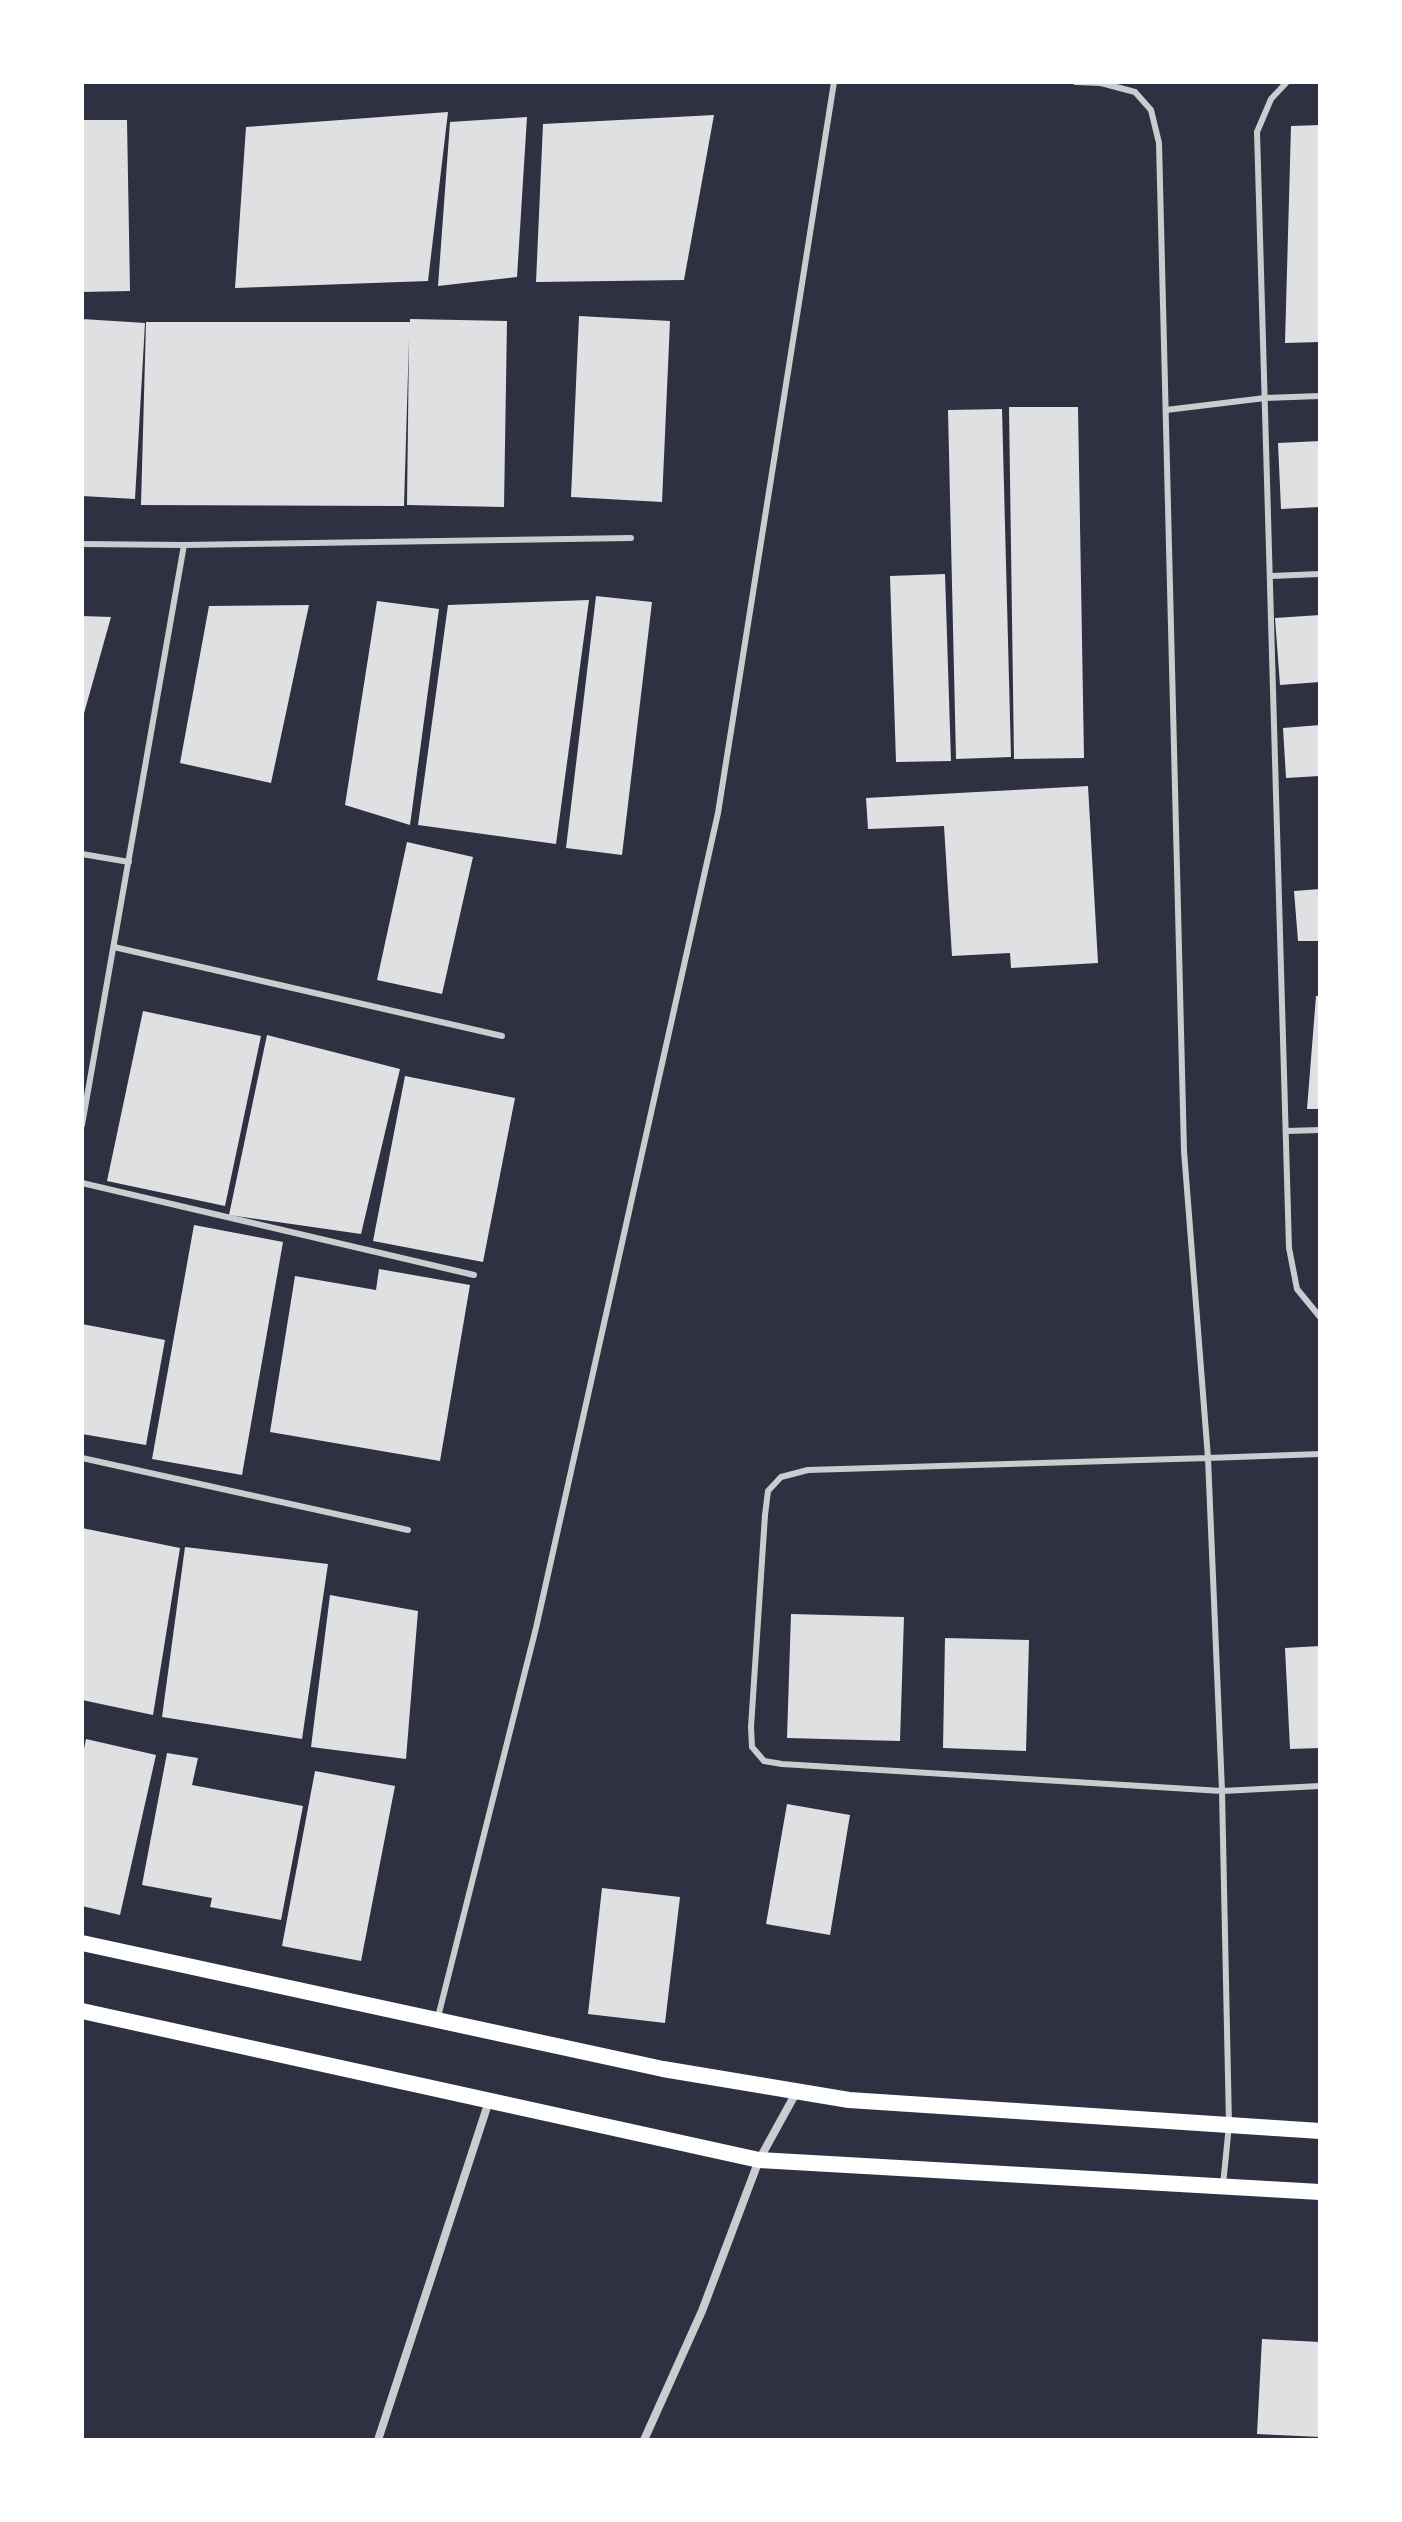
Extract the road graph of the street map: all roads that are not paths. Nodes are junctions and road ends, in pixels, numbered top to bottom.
1 (834, 82) edge
2 (1076, 82) edge
3 (1287, 82) edge
4 (1320, 396) edge
5 (1265, 398) junction
6 (1166, 410) junction
7 (631, 538) dead end
8 (82, 544) edge
9 (184, 545) junction
10 (1320, 574) edge
11 (1271, 576) junction
12 (82, 854) edge
13 (129, 862) junction
14 (114, 947) junction
15 (502, 1036) dead end
16 (82, 1125) edge
17 (1320, 1130) edge
18 (1287, 1131) junction
19 (82, 1183) edge
20 (474, 1275) dead end
21 (1320, 1317) edge
22 (1320, 1454) edge
23 (82, 1458) edge
24 (1208, 1458) junction
25 (408, 1530) dead end
26 (1320, 1786) edge
27 (1222, 1791) junction
28 (82, 1943) edge
29 (82, 2011) edge
30 (437, 2020) junction
31 (797, 2091) junction
32 (489, 2101) junction
33 (1229, 2125) junction
34 (1320, 2131) edge
35 (759, 2160) junction
36 (1223, 2186) junction
37 (1320, 2192) edge
38 (378, 2440) edge
39 (644, 2440) edge

1 - 30 lane
2 - 6 lane
3 - 5 lane
4 - 5 lane
5 - 6 lane
5 - 11 lane
6 - 24 lane
7 - 9 lane
8 - 9 lane
9 - 13 lane
10 - 11 lane
11 - 18 lane
12 - 13 lane
13 - 14 lane
14 - 15 lane
14 - 16 lane
17 - 18 lane
18 - 21 lane
19 - 20 lane
22 - 24 lane
23 - 25 lane
24 - 27 lane
24 - 27 lane
26 - 27 lane
27 - 33 lane
28 - 30 main road
29 - 32 main road
30 - 31 main road
31 - 33 main road
31 - 35 street
32 - 35 main road
32 - 38 street
33 - 34 main road
33 - 36 lane
35 - 36 main road
35 - 39 street
36 - 37 main road

